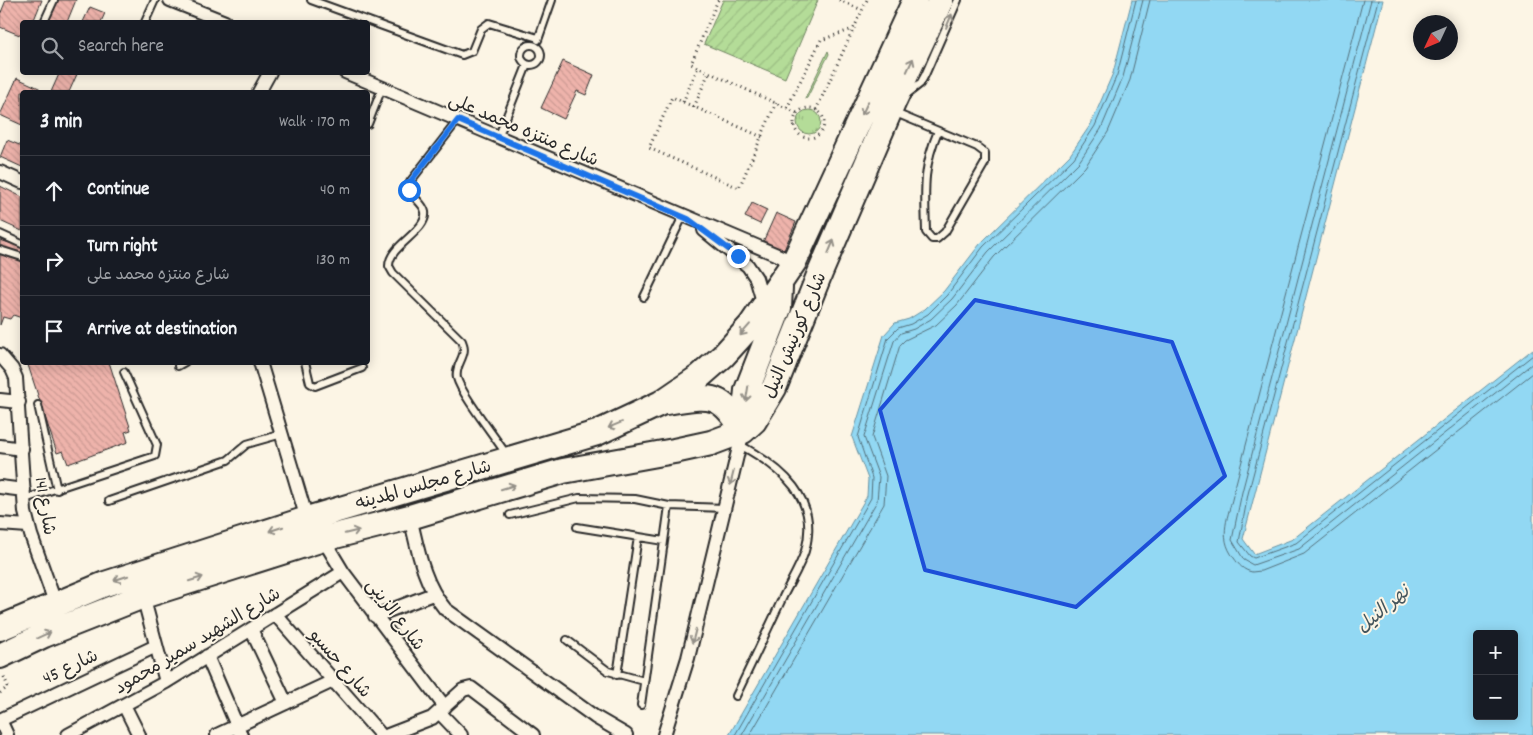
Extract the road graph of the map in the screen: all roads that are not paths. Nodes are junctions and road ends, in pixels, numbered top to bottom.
1 (54, 0) edge
2 (156, 0) edge
3 (170, 0) edge
4 (311, 0) edge
5 (552, 0) edge
6 (916, 0) edge
7 (940, 0) edge
8 (958, 0) edge
9 (190, 4) edge
10 (45, 20) edge
11 (146, 20) edge
12 (221, 20) edge
13 (366, 20) edge
14 (370, 21) edge
15 (538, 38) junction
16 (536, 46) junction
17 (528, 64) junction
18 (268, 75) edge
19 (352, 75) edge
20 (382, 88) junction
21 (260, 90) edge
22 (892, 106) junction
23 (370, 119) edge
24 (458, 120) junction
25 (938, 131) junction
26 (498, 138) junction
27 (0, 172) edge
28 (20, 181) edge
29 (686, 217) junction
30 (0, 234) edge
31 (20, 243) edge
32 (752, 246) junction
33 (0, 250) edge
34 (20, 256) edge
35 (794, 262) junction
36 (748, 266) junction
37 (780, 282) junction
38 (644, 297) dead end
39 (764, 305) junction
40 (0, 355) edge
41 (261, 365) edge
42 (306, 365) edge
43 (362, 368) dead end
44 (124, 372) dead end
45 (0, 400) edge
46 (19, 402) junction
47 (661, 402) junction
48 (38, 405) dead end
49 (282, 434) junction
50 (742, 438) junction
51 (0, 446) edge
52 (22, 448) junction
53 (510, 459) junction
54 (0, 487) edge
55 (57, 490) junction
56 (24, 495) junction
57 (108, 501) dead end
58 (669, 506) junction
59 (725, 508) junction
60 (510, 516) dead end
61 (410, 517) junction
62 (307, 519) junction
63 (0, 524) edge
64 (28, 526) junction
65 (577, 526) dead end
66 (638, 536) junction
67 (324, 539) junction
68 (664, 541) junction
69 (343, 572) junction
70 (433, 594) junction
71 (142, 596) junction
72 (56, 605) junction
73 (275, 614) junction
74 (375, 616) junction
75 (0, 628) edge
76 (251, 628) junction
77 (567, 640) dead end
78 (156, 646) junction
79 (0, 656) edge
80 (206, 656) junction
81 (617, 675) junction
82 (333, 681) junction
83 (644, 681) junction
84 (166, 682) junction
85 (736, 696) dead end
86 (286, 702) junction
87 (124, 704) junction
88 (641, 704) dead end
89 (442, 709) junction
90 (0, 720) edge
91 (239, 730) edge
92 (137, 732) edge
93 (7, 735) edge
94 (68, 735) edge
95 (124, 735) edge
96 (217, 735) edge
97 (382, 735) edge
98 (389, 735) edge
99 (461, 735) edge
100 (532, 735) edge
101 (626, 735) edge
102 (664, 735) edge

1 - 10 lane
2 - 11 lane
3 - 9 street
4 - 13 lane
5 - 15 lane
6 -> 35 highway, شارع كورنيش النيل
22 -> 7 highway, شارع كورنيش النيل
22 -> 8 lane
9 - 12 street
14 - 15 lane
15 - 16 lane
16 - 17 lane
16 - 17 lane
17 - 26 lane
18 - 21 street
19 - 20 street, شارع منتزه محمد على
20 - 23 lane
20 - 24 street, شارع منتزه محمد على
22 - 25 lane
50 -> 22 highway, شارع كورنيش النيل
24 - 26 street, شارع منتزه محمد على
24 - 53 lane
25 - 25 lane
26 - 29 street, شارع منتزه محمد على
27 - 28 street
29 - 32 street, شارع منتزه محمد على
29 - 36 street, شارع منتزه محمد على
29 - 38 lane
30 - 31 lane
32 - 35 street, شارع منتزه محمد على
32 - 36 street
33 - 34 lane
35 - 37 highway, شارع مجلس المدينه
36 - 39 street, شارع منتزه محمد على
37 - 39 highway, شارع مجلس المدينه
37 -> 50 highway
39 -> 47 highway, شارع مجلس المدينه
40 - 46 street, شارع 141
41 - 49 street
42 - 43 lane
44 - 55 lane
45 - 46 street
46 - 52 street, شارع 141
47 - 50 highway
47 -> 53 highway, شارع مجلس المدينه
48 - 55 lane
49 - 57 lane
49 - 62 street
50 -> 59 street, شارع كورنيش النيل
61 -> 50 highway, شارع مجلس المدينه
50 - 85 lane
51 - 52 street
52 - 56 street, شارع 141
53 - 62 highway, شارع مجلس المدينه
54 - 56 street
55 - 56 lane
56 - 64 street, شارع 141
58 - 59 lane
58 - 60 lane
58 - 68 lane
59 -> 102 street, شارع كورنيش النيل
67 -> 61 highway, شارع مجلس المدينه
61 - 70 street
62 -> 72 highway, شارع مجلس المدينه
63 - 64 street
64 - 72 street, شارع 141
65 - 66 lane
66 - 68 lane
66 - 81 lane
67 - 69 street, شارع الزينى
71 -> 67 highway, شارع مجلس المدينه
68 - 83 lane
69 - 73 street, شارع الشهيد سمير محمود
69 - 74 street, شارع الزينى
70 - 74 street
70 - 101 street
71 - 78 street
79 -> 71 highway, شارع مجلس المدينه
72 - 75 highway, شارع مجلس المدينه
73 - 76 street, شارع الشهيد سمير محمود
73 - 82 street, شارع حسبو
74 - 89 street, شارع الزينى
76 - 80 street, شارع الشهيد سمير محمود
76 - 86 street
77 - 81 lane
78 - 84 street
78 - 90 street, شارع 45
80 - 84 street, شارع الشهيد سمير محمود
80 - 91 street
81 - 83 lane
82 - 86 street
82 - 97 street, شارع حسبو
83 - 88 lane
84 - 87 street, شارع الشهيد سمير محمود
86 - 91 street
87 - 92 street
87 - 94 street, شارع الشهيد سمير محمود
89 - 98 street
89 - 99 street, شارع الزينى
89 - 100 street
90 - 93 street
91 - 96 street
92 - 95 street

